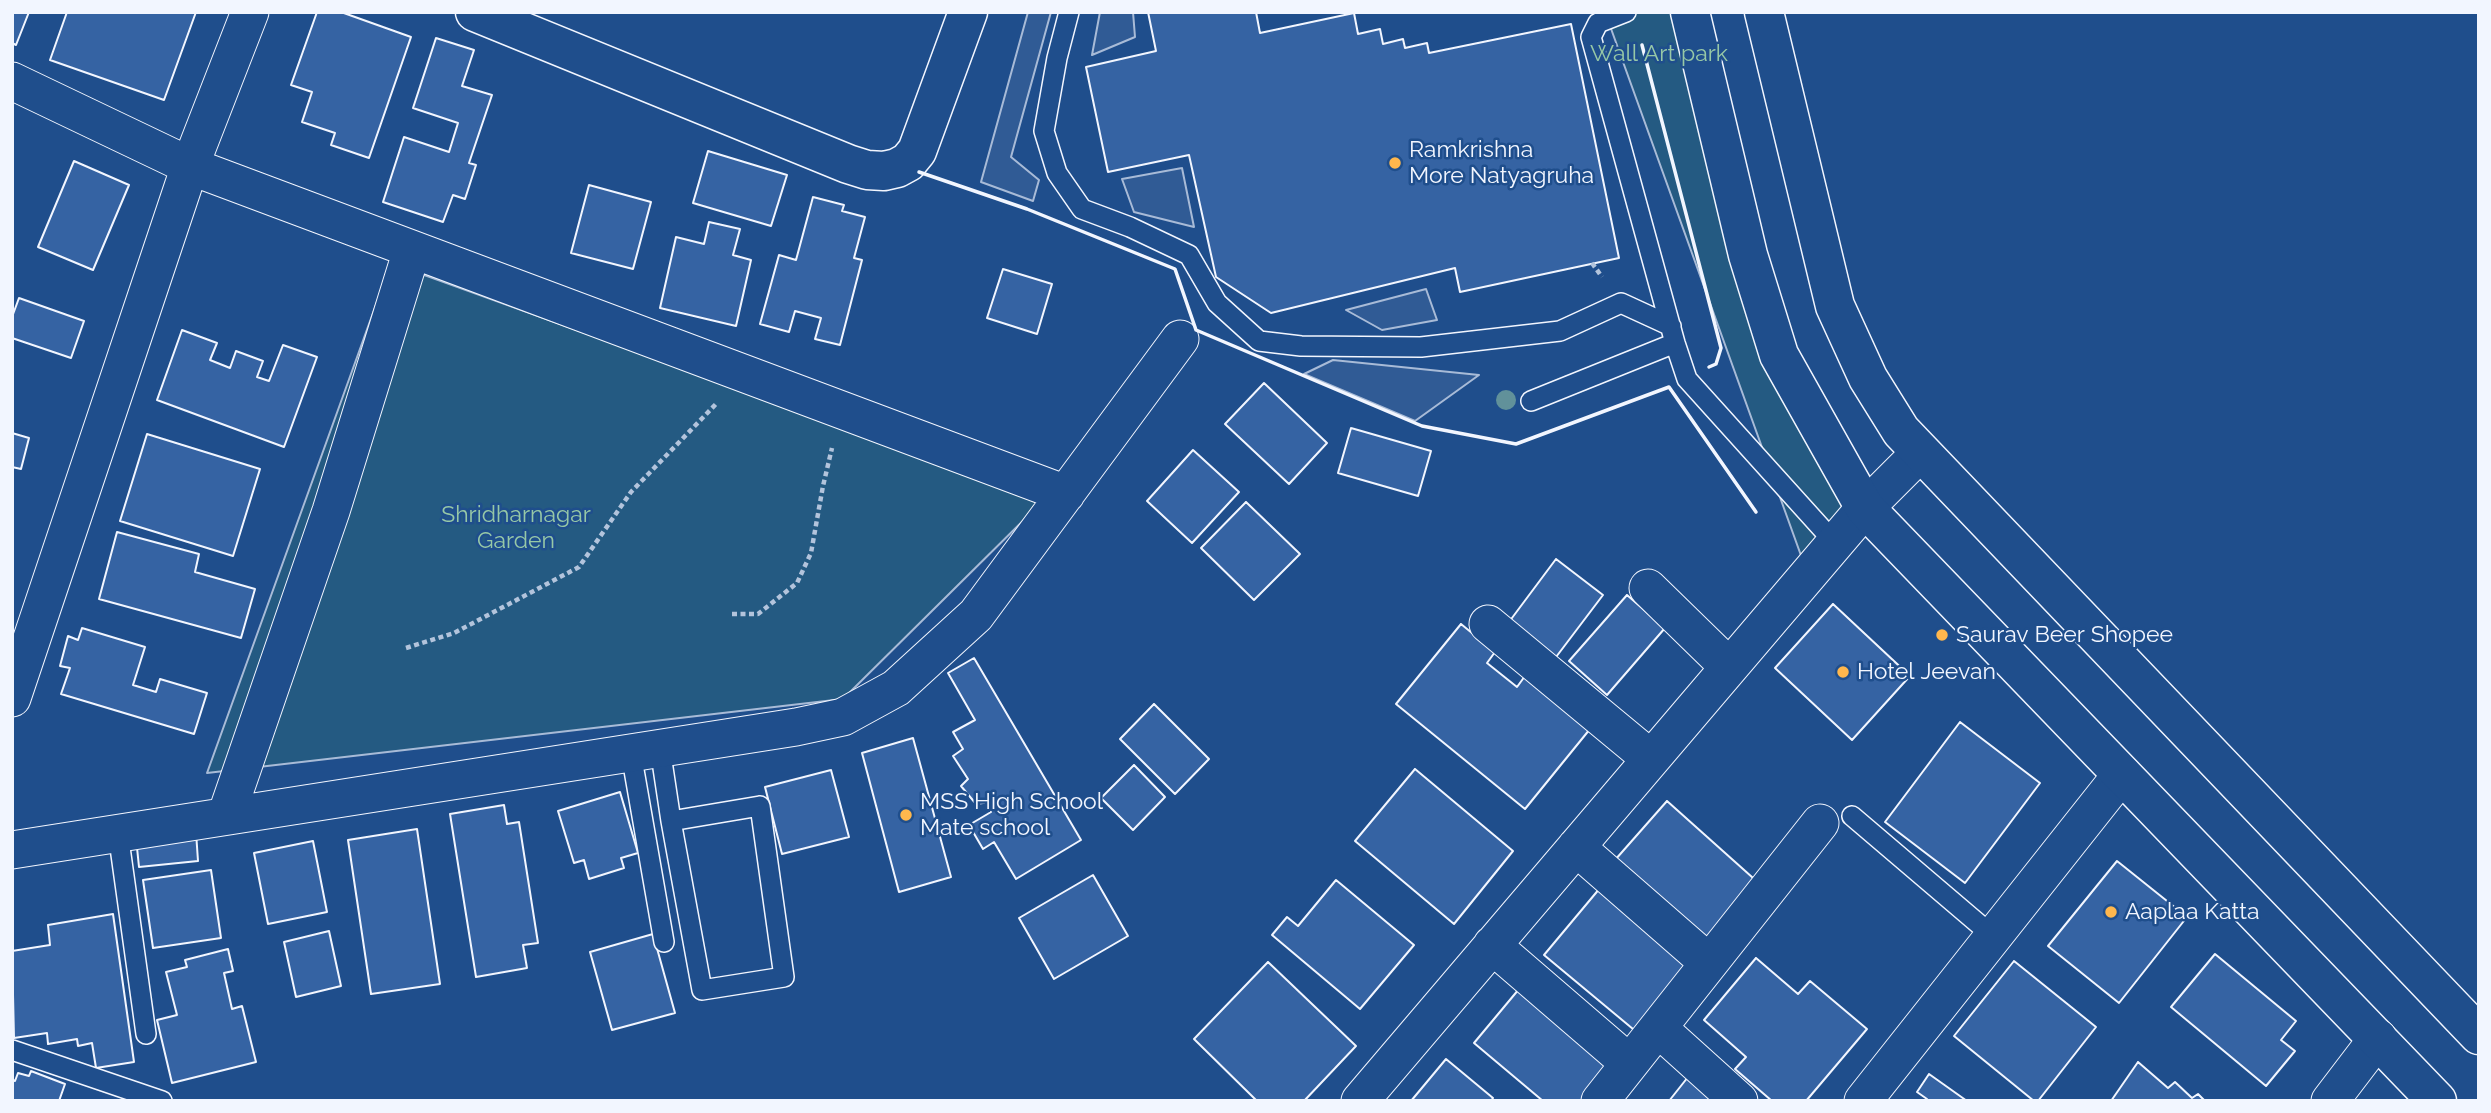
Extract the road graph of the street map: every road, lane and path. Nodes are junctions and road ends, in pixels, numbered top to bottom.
1 (250, 12) edge
2 (475, 12) edge
3 (968, 12) edge
4 (1069, 12) edge
5 (1626, 12) edge
6 (1690, 12) edge
7 (1764, 12) edge
8 (12, 81) edge
9 (190, 166) junction
10 (412, 250) junction
11 (1673, 334) junction
12 (1180, 339) dead end
13 (746, 374) junction
14 (1531, 401) dead end
15 (842, 410) junction
16 (1920, 453) junction
17 (1066, 494) junction
18 (1865, 508) junction
19 (1835, 543) junction
20 (1648, 588) dead end
21 (732, 614) dead end
22 (1488, 624) dead end
23 (406, 648) dead end
24 (1729, 667) junction
25 (12, 698) edge
26 (645, 750) junction
27 (1651, 759) junction
28 (2122, 774) junction
29 (226, 816) junction
30 (1836, 820) joint
31 (671, 821) junction
32 (118, 833) junction
33 (1576, 847) junction
34 (12, 850) edge
35 (1994, 937) junction
36 (664, 942) dead end
37 (1492, 945) junction
38 (1709, 963) junction
39 (1658, 1028) junction
40 (146, 1034) dead end
41 (2479, 1035) edge
42 (2378, 1038) junction
43 (12, 1050) edge
44 (1629, 1063) junction
45 (162, 1101) edge
46 (1360, 1101) edge
47 (1600, 1101) edge
48 (1739, 1101) edge
49 (1863, 1101) edge
50 (2330, 1101) edge
51 (2437, 1101) edge

1 - 9 street
2 - 3 main road
4 - 11 lane
5 - 11 lane
6 - 18 main road
7 - 16 main road
8 - 9 street
9 - 10 street
9 - 25 street
10 - 13 street
10 - 29 street
11 - 14 lane
11 - 19 lane
12 - 17 street
13 - 15 street
13 - 23 path
15 - 17 street
15 - 21 path
16 - 18 street
16 - 41 main road
17 - 26 street
18 - 19 street
18 - 28 main road
19 - 24 street
20 - 24 street
22 - 27 street
24 - 27 street
26 - 29 street
26 - 31 lane
26 - 36 lane
27 - 33 street
28 - 35 street
28 - 42 main road
29 - 32 street
30 - 35 lane
30 - 38 street
31 - 31 lane
32 - 34 street
32 - 40 lane
33 - 37 street
33 - 38 street
35 - 49 street
37 - 44 street
37 - 46 street
38 - 39 street
39 - 44 street
39 - 48 street
42 - 50 street
42 - 51 main road
43 - 45 lane
44 - 47 street

